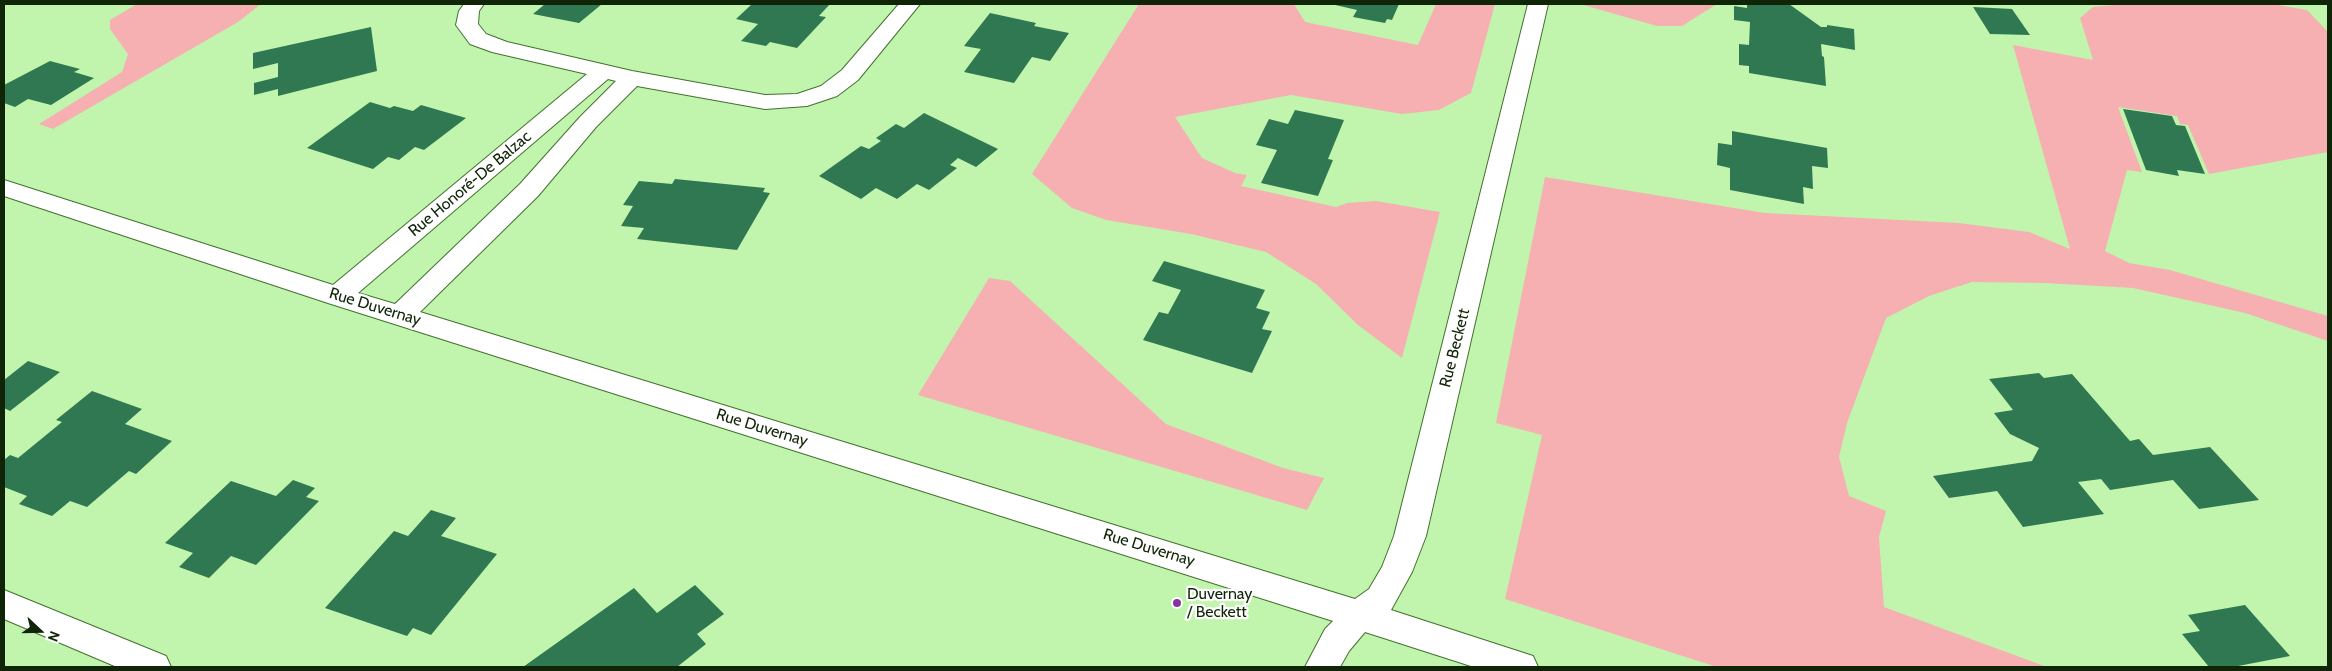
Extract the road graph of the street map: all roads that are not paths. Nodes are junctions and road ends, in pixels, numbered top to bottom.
1 (474, 4) edge
2 (910, 4) edge
3 (1538, 4) edge
4 (603, 72) junction
5 (632, 78) junction
6 (4, 188) edge
7 (337, 296) junction
8 (400, 315) junction
9 (4, 604) edge
10 (1359, 615) junction
11 (154, 667) edge
12 (1322, 667) edge
13 (1520, 667) edge

1 - 4 street
2 - 5 street
3 - 10 street, Rue Beckett
4 - 5 street
4 - 7 street, Rue Honoré-De Balzac
5 - 8 street
6 - 7 street, Rue Duvernay
7 - 8 street, Rue Duvernay
8 - 10 street, Rue Duvernay
9 - 11 street
10 - 12 street, Rue Beckett
10 - 13 street, Rue Duvernay

